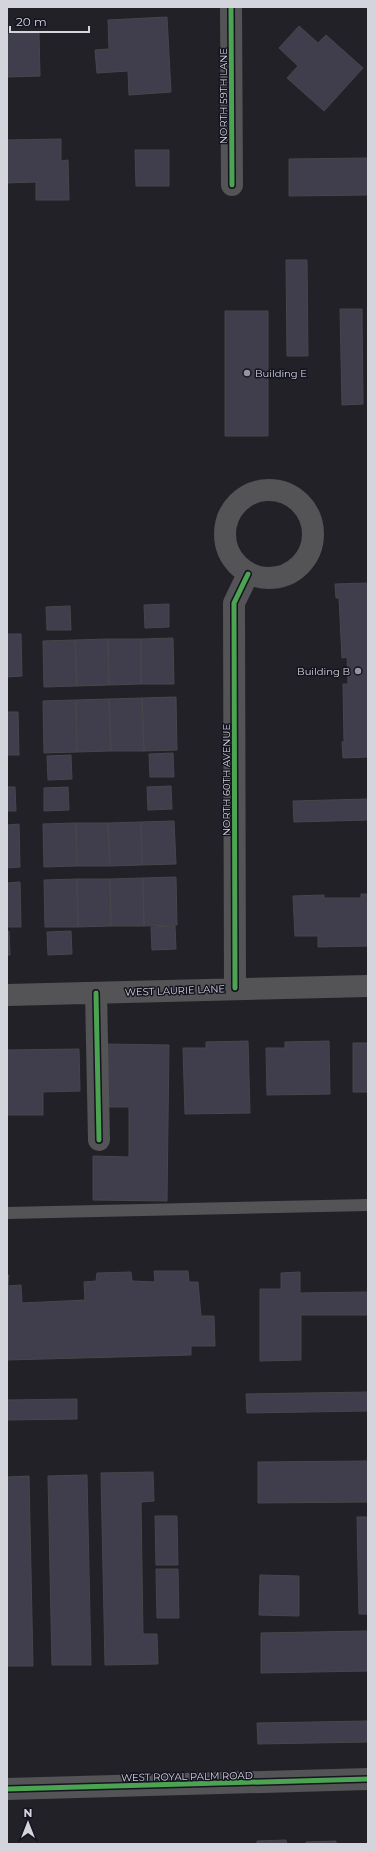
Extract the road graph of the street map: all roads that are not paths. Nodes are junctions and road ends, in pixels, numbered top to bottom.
1 (231, 7) edge
2 (232, 185) dead end
3 (248, 574) junction
4 (368, 986) edge
5 (235, 988) junction
6 (96, 993) junction
7 (7, 995) edge
8 (99, 1140) dead end
9 (368, 1205) edge
10 (7, 1213) edge
11 (368, 1779) edge
12 (7, 1789) edge

1 - 2 street, NORTH 59TH LANE
3 - 3 street
3 - 5 street, NORTH 60TH AVENUE
4 - 5 street, WEST LAURIE LANE
5 - 6 street, WEST LAURIE LANE
6 - 7 street, WEST LAURIE LANE
6 - 8 street
9 - 10 lane
11 - 12 street, WEST ROYAL PALM ROAD

